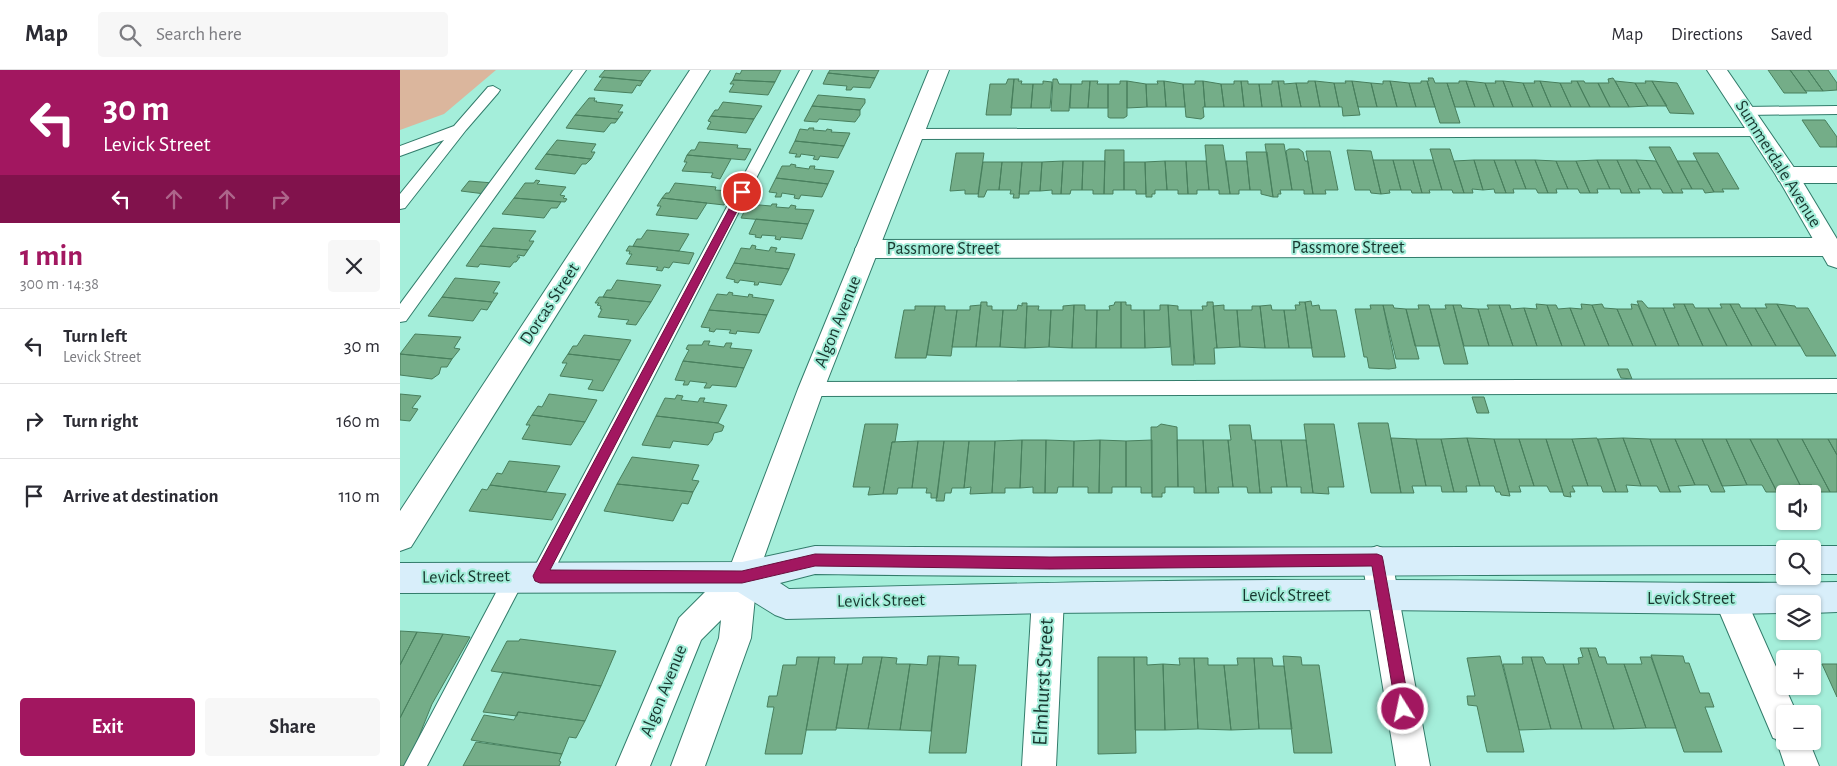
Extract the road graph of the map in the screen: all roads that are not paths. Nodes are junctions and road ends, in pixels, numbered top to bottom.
1 (580, 70) edge
2 (700, 70) edge
3 (806, 70) edge
4 (939, 70) edge
5 (1717, 70) edge
6 (493, 90) dead end
7 (1837, 110) edge
8 (1744, 111) junction
9 (459, 129) junction
10 (1759, 133) junction
11 (912, 134) junction
12 (400, 151) edge
13 (1787, 175) junction
14 (1837, 175) edge
15 (400, 204) edge
16 (867, 249) junction
17 (1835, 251) edge
18 (400, 316) edge
19 (1837, 386) edge
20 (810, 389) junction
21 (400, 538) edge
22 (1377, 560) junction
23 (1776, 560) edge
24 (1821, 560) edge
25 (1837, 560) edge
26 (527, 577) junction
27 (742, 577) junction
28 (400, 578) edge
29 (1383, 595) junction
30 (1837, 597) edge
31 (1048, 598) junction
32 (1730, 599) junction
33 (1776, 705) edge
34 (1796, 750) edge
35 (415, 766) edge
36 (633, 766) edge
37 (688, 766) edge
38 (1039, 766) edge
39 (1413, 766) edge
40 (1802, 766) edge

1 - 18 lane
2 - 21 street, Dorcas Street
3 - 26 lane
4 - 11 street, Algon Avenue
5 - 8 street, Summerdale Avenue
6 - 9 lane
7 - 8 lane
8 - 10 street, Summerdale Avenue
9 - 12 lane
9 - 15 lane
10 - 11 lane
10 - 13 street, Summerdale Avenue
11 - 16 street, Algon Avenue
13 - 14 street
13 - 17 street, Summerdale Avenue
16 - 17 street, Passmore Street
16 - 20 street, Algon Avenue
19 - 20 lane
20 - 27 street, Algon Avenue
22 - 23 main road, Levick Street
22 - 27 main road, Levick Street
22 - 29 street
24 - 25 main road
26 - 27 main road, Levick Street
26 - 28 main road, Levick Street
26 - 35 lane
27 - 31 main road, Levick Street
27 - 36 street, Algon Avenue
27 - 37 street, Algon Avenue
29 - 31 main road, Levick Street
29 - 32 main road, Levick Street
29 - 39 street
30 - 32 main road, Levick Street
31 - 38 street, Elmhurst Street
32 - 33 street
34 - 40 street

